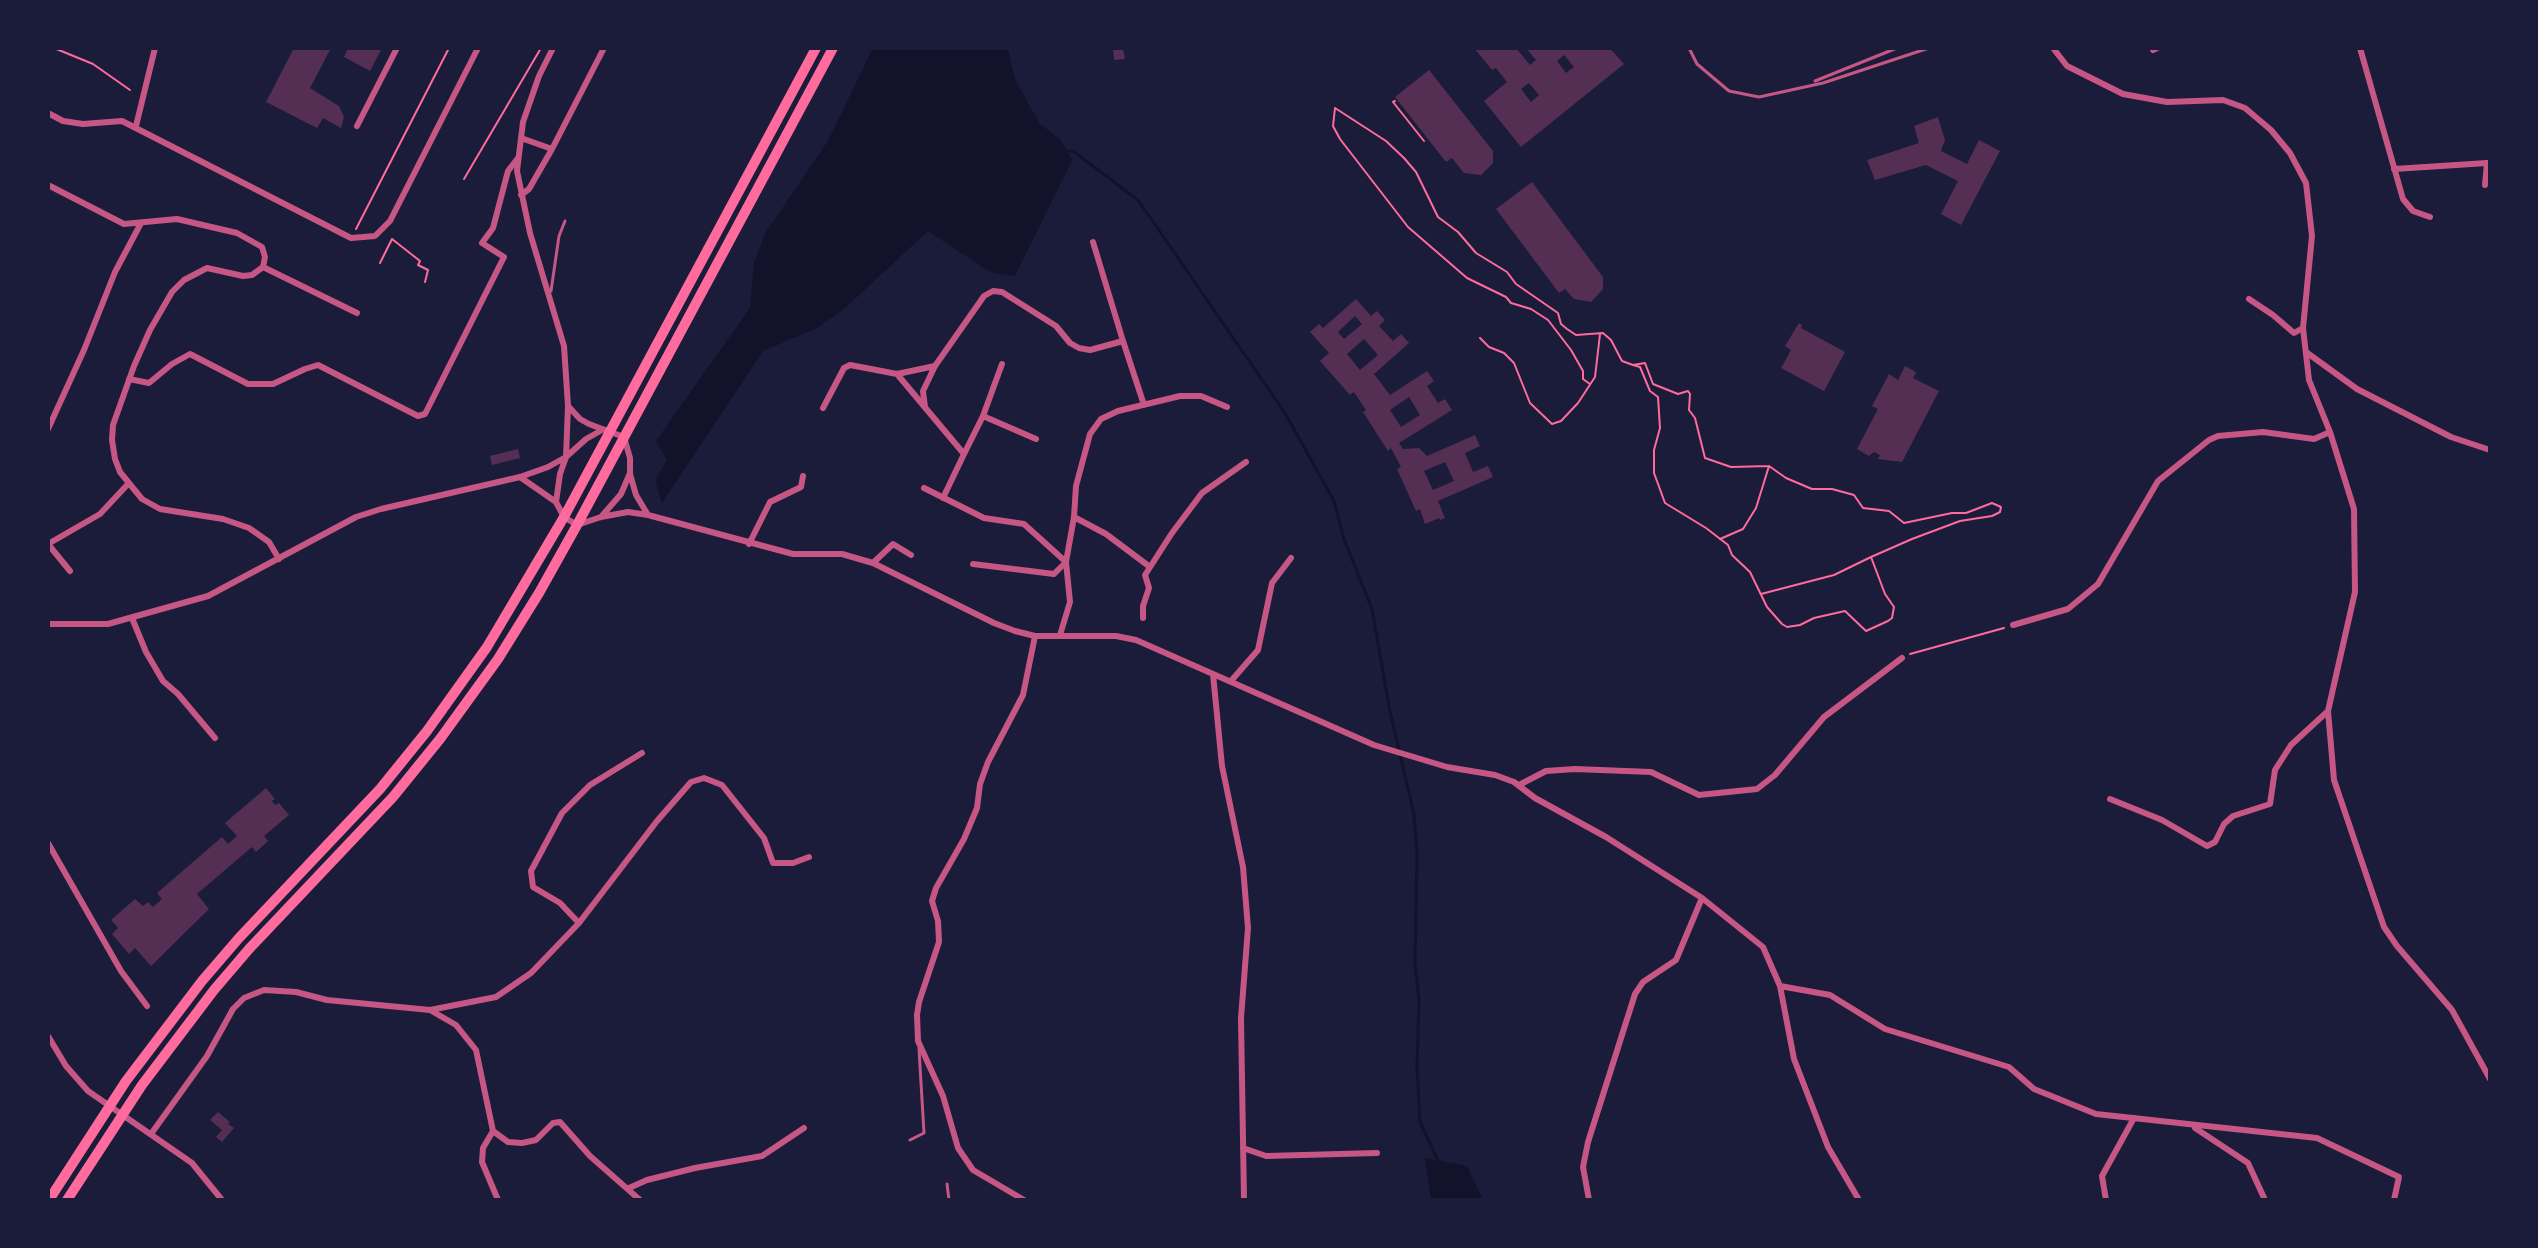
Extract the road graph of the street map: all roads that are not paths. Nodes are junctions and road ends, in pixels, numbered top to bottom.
1 (155, 48) edge
2 (397, 48) edge
3 (478, 48) edge
4 (553, 48) edge
5 (604, 48) edge
6 (816, 48) edge
7 (833, 48) edge
8 (1689, 48) edge
9 (1897, 48) edge
10 (1929, 48) edge
11 (2053, 48) edge
12 (2360, 48) edge
13 (1812, 84) junction
14 (48, 113) edge
15 (136, 126) junction
16 (357, 126) dead end
17 (521, 138) junction
18 (552, 149) junction
19 (518, 158) junction
20 (2489, 163) edge
21 (2394, 169) junction
22 (48, 185) edge
23 (2485, 185) dead end
24 (521, 195) junction
25 (2430, 217) dead end
26 (565, 221) dead end
27 (141, 223) junction
28 (1093, 242) dead end
29 (263, 267) junction
30 (550, 295) junction
31 (2249, 299) dead end
32 (357, 313) dead end
33 (2303, 328) junction
34 (1123, 341) junction
35 (2306, 352) junction
36 (1002, 364) dead end
37 (935, 366) junction
38 (897, 374) junction
39 (129, 379) junction
40 (1144, 405) junction
41 (568, 406) junction
42 (925, 407) junction
43 (1227, 407) dead end
44 (823, 408) dead end
45 (983, 416) junction
46 (48, 429) edge
47 (606, 430) junction
48 (2330, 432) junction
49 (624, 437) junction
50 (1036, 439) dead end
51 (2490, 450) edge
52 (964, 454) junction
53 (566, 457) junction
54 (1246, 462) dead end
55 (630, 473) junction
56 (803, 476) dead end
57 (520, 477) junction
58 (128, 484) junction
59 (924, 488) dead end
60 (943, 498) junction
61 (556, 502) junction
62 (648, 515) junction
63 (564, 517) junction
64 (601, 517) junction
65 (1074, 517) junction
66 (577, 525) junction
67 (48, 544) edge
68 (749, 544) junction
69 (911, 555) dead end
70 (1291, 558) dead end
71 (279, 559) junction
72 (1066, 562) junction
73 (873, 563) junction
74 (973, 564) dead end
75 (1150, 567) junction
76 (70, 571) dead end
77 (132, 618) junction
78 (1143, 618) dead end
79 (48, 624) edge
80 (2013, 625) road end
81 (1060, 635) junction
82 (1035, 636) junction
83 (1902, 658) road end
84 (1213, 674) junction
85 (1231, 681) junction
86 (2328, 711) junction
87 (215, 738) dead end
88 (642, 753) dead end
89 (1526, 780) junction
90 (1519, 785) junction
91 (1535, 798) junction
92 (2110, 799) dead end
93 (48, 843) edge
94 (809, 857) dead end
95 (1702, 898) junction
96 (579, 923) junction
97 (1780, 986) junction
98 (147, 1006) dead end
99 (430, 1010) junction
100 (48, 1036) edge
101 (918, 1041) junction
102 (2490, 1079) edge
103 (2134, 1118) junction
104 (2193, 1127) junction
105 (804, 1128) dead end
106 (493, 1131) junction
107 (151, 1134) junction
108 (910, 1140) dead end
109 (1243, 1148) junction
110 (1377, 1153) dead end
111 (947, 1184) dead end
112 (629, 1188) junction
113 (49, 1200) edge
114 (67, 1200) edge
115 (222, 1200) edge
116 (498, 1200) edge
117 (640, 1200) edge
118 (949, 1200) edge
119 (1024, 1200) edge
120 (1244, 1200) edge
121 (1589, 1200) edge
122 (1859, 1200) edge
123 (2106, 1200) edge
124 (2265, 1200) edge
125 (2394, 1200) edge

1 - 15 street
2 - 16 street
3 - 15 street
4 - 17 street
5 - 18 street
6 - 47 main road
7 - 49 main road
8 - 13 lane
9 - 13 lane
10 - 13 lane
11 - 33 street
12 - 21 street
14 - 15 street
17 - 18 street
17 - 19 street
18 - 24 street
19 - 24 street
19 - 39 street
20 - 21 street
20 - 23 street
21 - 25 street
22 - 27 street
24 - 30 street
26 - 30 lane
27 - 29 street
27 - 46 street
28 - 34 street
29 - 32 street
29 - 39 street
30 - 41 street
31 - 33 street
33 - 35 street
34 - 37 street
34 - 40 street
35 - 48 street
35 - 51 street
36 - 45 street
37 - 38 street
37 - 42 street
38 - 42 street
38 - 44 street
39 - 58 street
40 - 43 street
40 - 65 street
41 - 47 street
41 - 53 street
42 - 52 street
45 - 50 street
45 - 52 street
47 - 49 street
47 - 53 street
47 - 63 main road
48 - 80 street
48 - 86 street
49 - 55 street
49 - 66 main road
52 - 60 street
53 - 57 street
53 - 61 street
54 - 75 street
55 - 62 street
55 - 64 street
56 - 68 street
57 - 61 street
57 - 71 street
58 - 67 street
58 - 71 street
59 - 60 street
60 - 72 street
61 - 63 street
62 - 64 street
62 - 68 street
63 - 66 street
63 - 113 main road
64 - 66 street
65 - 72 street
65 - 75 street
66 - 114 main road
67 - 76 street
68 - 73 street
69 - 73 street
70 - 85 street
71 - 77 street
72 - 74 street
72 - 81 street
73 - 82 street
75 - 78 street
77 - 79 street
77 - 87 street
81 - 82 street
81 - 84 street
82 - 101 street
83 - 89 street
84 - 85 street
84 - 109 street
85 - 90 street
86 - 92 street
86 - 102 street
88 - 96 street
89 - 90 street
89 - 91 street
90 - 91 street
91 - 95 street
93 - 98 street
94 - 96 street
95 - 97 street
95 - 121 street
96 - 99 street
97 - 103 street
97 - 122 street
99 - 106 street
99 - 107 street
100 - 107 street
101 - 108 lane
101 - 119 street
103 - 104 street
103 - 123 street
104 - 124 street
104 - 125 street
105 - 112 street
106 - 112 street
106 - 116 street
107 - 115 street
109 - 110 street
109 - 120 street
111 - 118 lane
112 - 117 street

